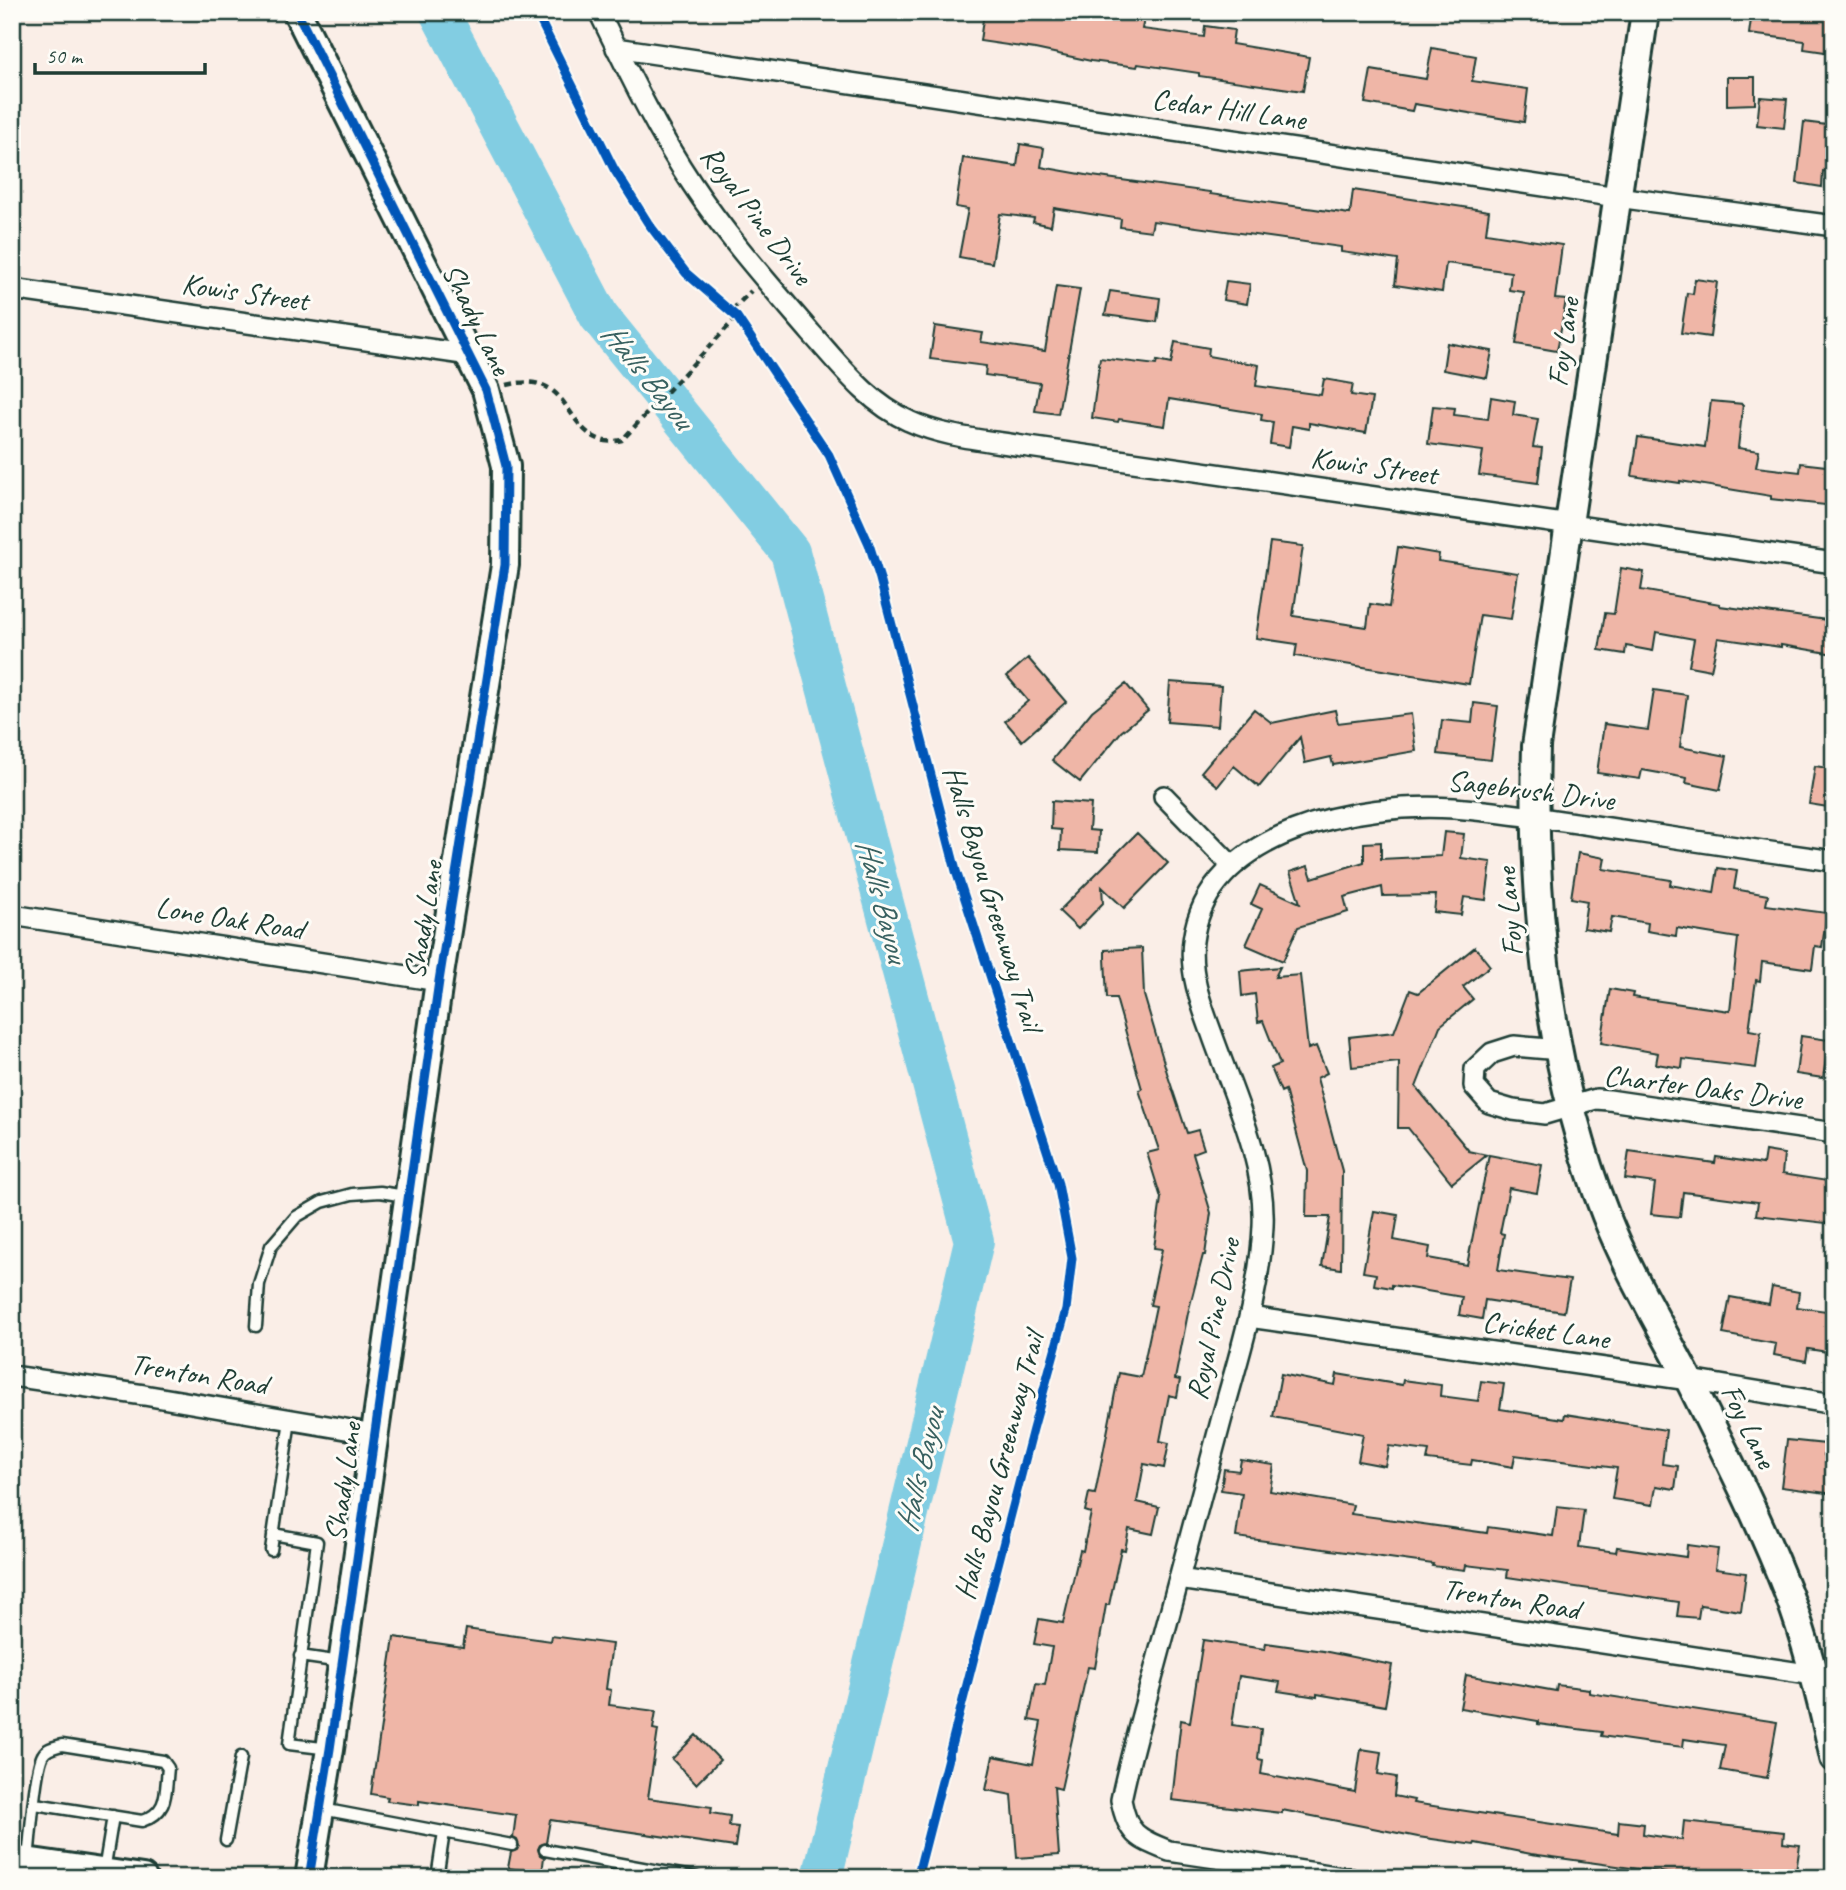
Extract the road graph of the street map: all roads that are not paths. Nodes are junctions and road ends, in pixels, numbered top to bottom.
1 (297, 12) edge
2 (599, 12) edge
3 (1645, 12) edge
4 (617, 48) junction
5 (1617, 197) junction
6 (1834, 226) edge
7 (12, 289) edge
8 (470, 355) junction
9 (908, 421) joint
10 (1570, 524) junction
11 (1834, 563) edge
12 (1164, 796) dead end
13 (1534, 818) junction
14 (1834, 862) edge
15 (1232, 866) junction
16 (12, 915) edge
17 (439, 981) junction
18 (1560, 1049) junction
19 (1570, 1107) junction
20 (1834, 1133) edge
21 (409, 1197) junction
22 (1249, 1317) junction
23 (256, 1326) dead end
24 (12, 1376) edge
25 (1689, 1380) junction
26 (1834, 1404) edge
27 (289, 1420) junction
28 (375, 1434) junction
29 (273, 1534) junction
30 (271, 1549) dead end
31 (1179, 1579) junction
32 (300, 1656) junction
33 (342, 1662) junction
34 (1823, 1677) edge
35 (330, 1749) junction
36 (242, 1757) dead end
37 (1834, 1758) edge
38 (35, 1804) junction
39 (321, 1808) junction
40 (113, 1816) junction
41 (444, 1832) junction
42 (226, 1840) dead end
43 (512, 1845) dead end
44 (545, 1850) dead end
45 (20, 1860) edge
46 (104, 1872) junction
47 (143, 1878) edge
48 (309, 1878) edge
49 (437, 1878) edge
50 (697, 1878) edge
51 (1349, 1878) edge

1 - 8 street, Shady Lane
2 - 4 street, Royal Pine Drive
3 - 5 street, Foy Lane
4 - 5 street, Cedar Hill Lane
4 - 9 street, Royal Pine Drive
5 - 6 street, Cedar Hill Lane
5 - 10 street, Foy Lane
7 - 8 street, Kowis Street
8 - 17 street, Shady Lane
9 - 10 street, Kowis Street
10 - 11 street, Kowis Street
10 - 13 street, Foy Lane
12 - 15 street
13 - 14 street, Sagebrush Drive
13 - 15 street, Sagebrush Drive
13 - 18 street, Foy Lane
15 - 22 street, Royal Pine Drive
16 - 17 street, Lone Oak Road
17 - 21 street, Shady Lane
18 - 19 street, Foy Lane
18 - 19 street, Charter Oaks Drive
19 - 20 street, Charter Oaks Drive
19 - 25 street, Foy Lane
21 - 23 lane
21 - 28 street, Shady Lane
22 - 25 street, Cricket Lane
22 - 31 street, Royal Pine Drive
24 - 27 street, Trenton Road
25 - 26 street, Cricket Lane
25 - 34 street, Foy Lane
27 - 28 street, Trenton Road
27 - 29 lane
28 - 33 street, Shady Lane
29 - 30 lane
29 - 32 lane
31 - 34 street, Trenton Road
31 - 51 street, Royal Pine Drive
32 - 33 lane
32 - 35 lane
33 - 35 street, Shady Lane
34 - 37 street, Foy Lane
35 - 39 street, Shady Lane
36 - 42 lane
38 - 40 lane
38 - 40 lane
38 - 45 lane
39 - 41 lane
39 - 48 street, Shady Lane
40 - 46 lane
41 - 43 lane
41 - 49 lane
44 - 50 lane
45 - 46 street
46 - 47 street

